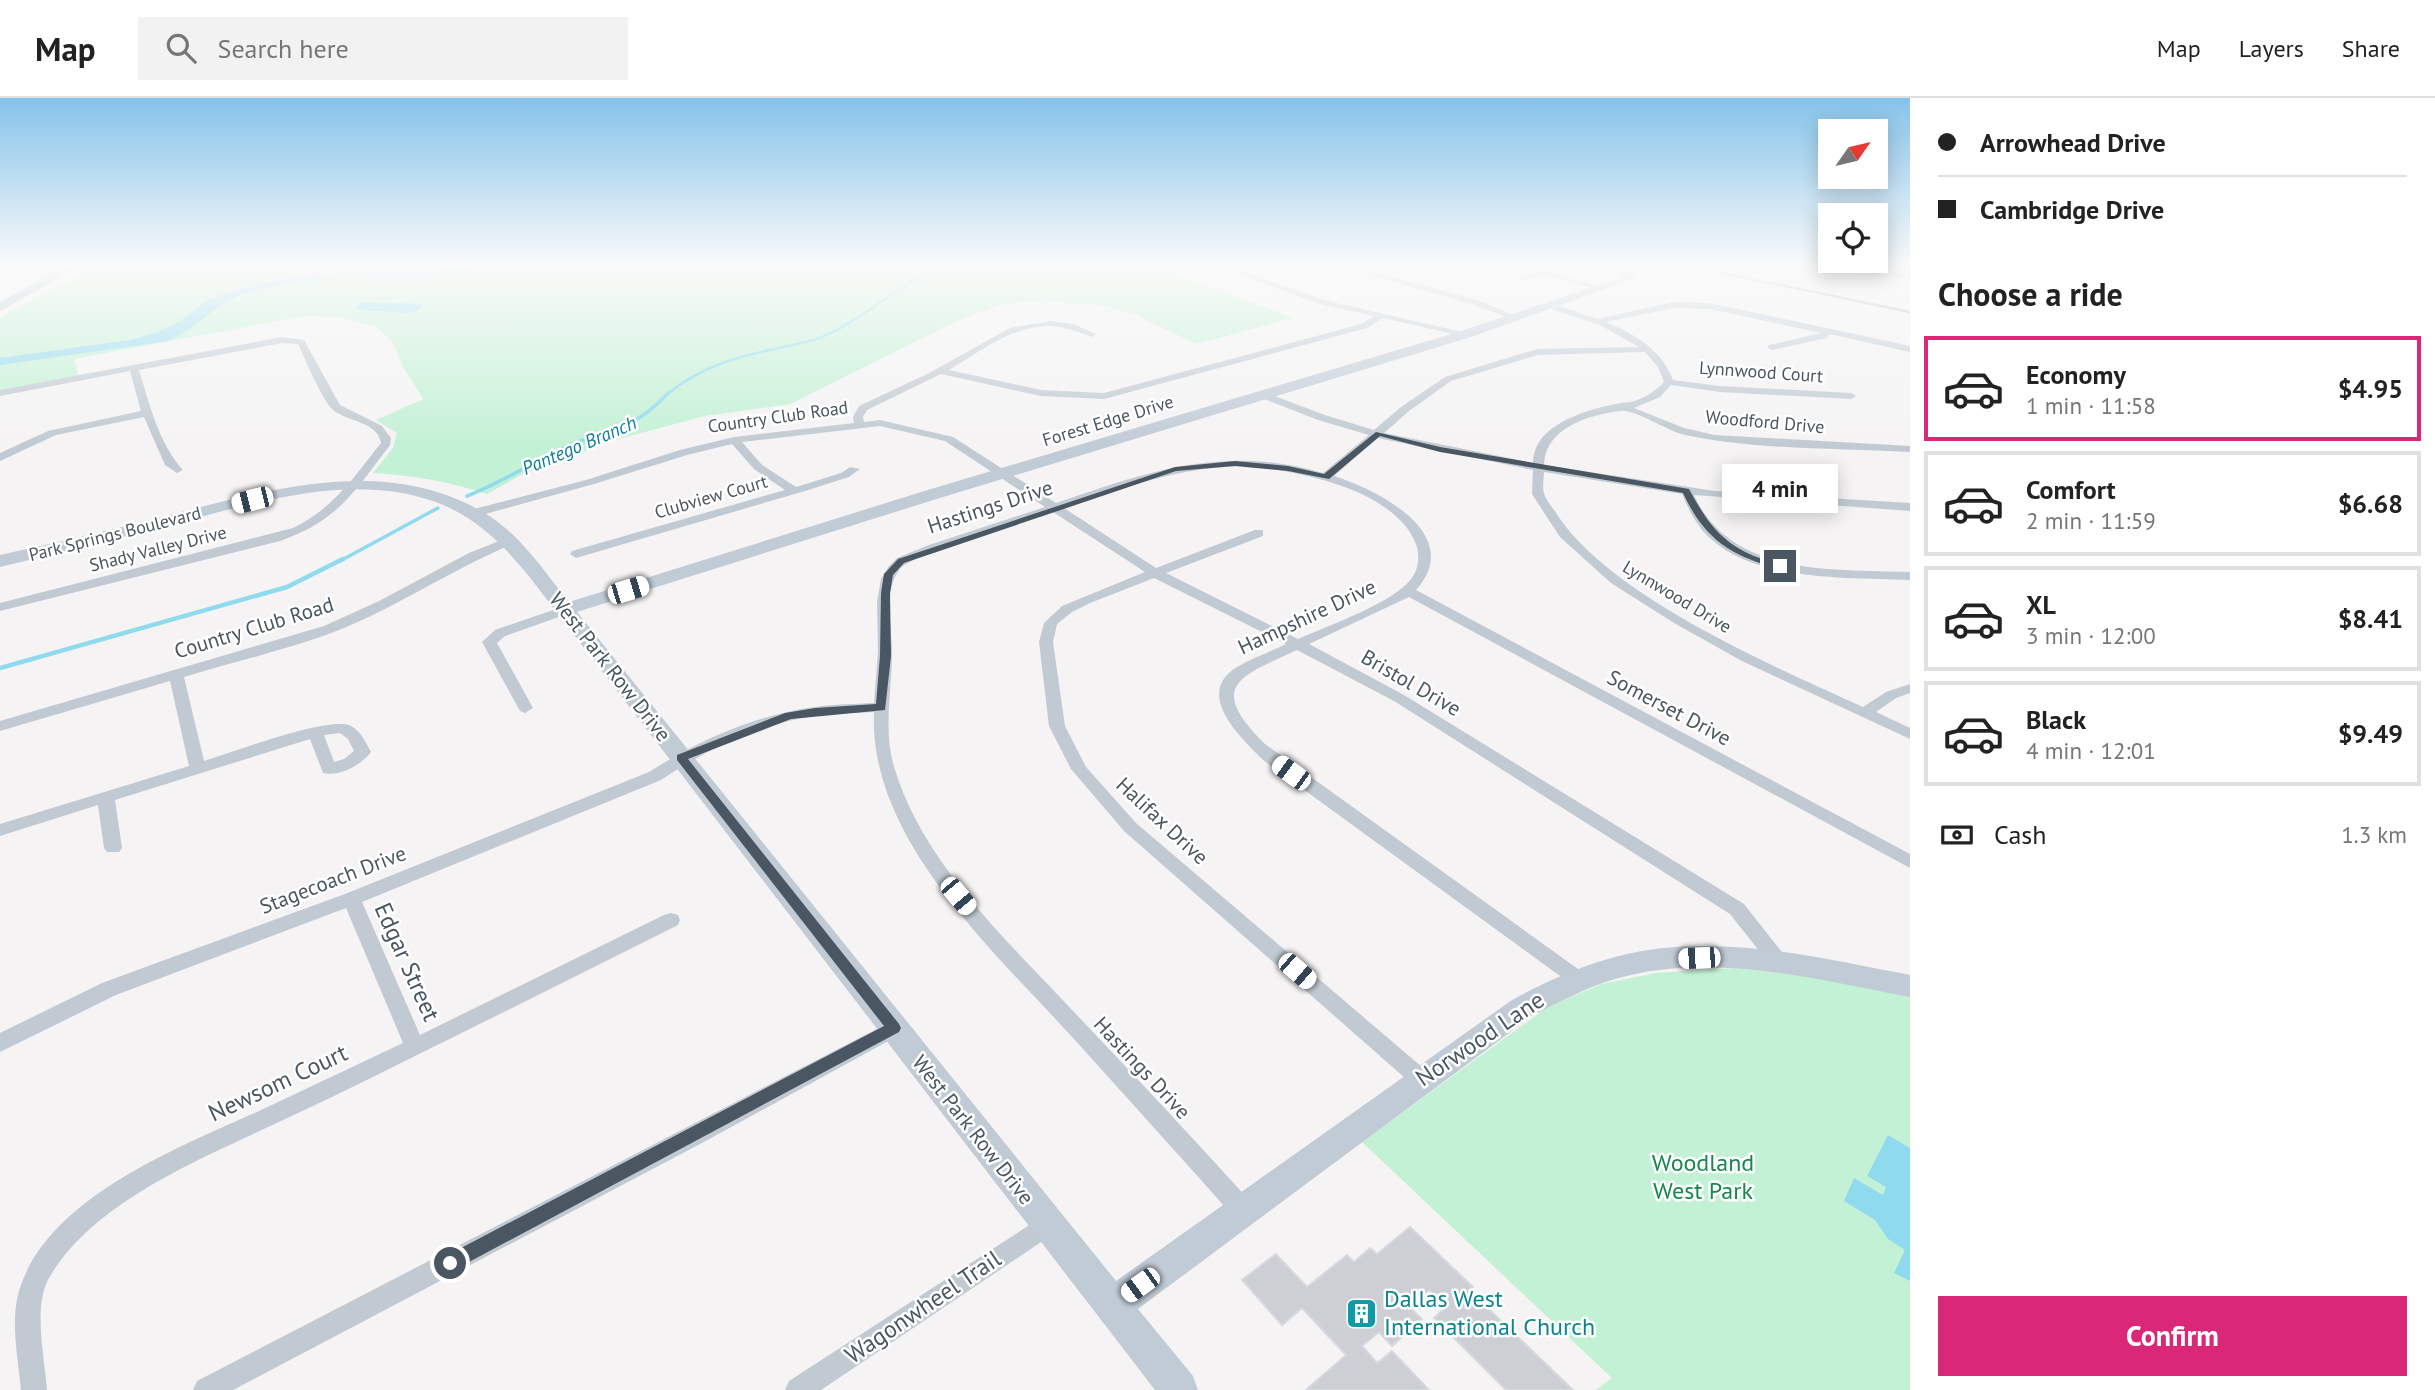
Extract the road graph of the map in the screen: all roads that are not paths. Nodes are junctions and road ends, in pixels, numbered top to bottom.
1 (1027, 325) edge
2 (1065, 325) edge
3 (1365, 325) edge
4 (1424, 325) edge
5 (1494, 325) edge
6 (1607, 325) edge
7 (1801, 325) edge
8 (1826, 331) junction
9 (1092, 334) dead end
10 (1466, 334) junction
11 (1772, 347) dead end
12 (1648, 349) junction
13 (1910, 349) edge
14 (134, 368) junction
15 (940, 371) junction
16 (1669, 382) junction
17 (0, 393) edge
18 (1263, 395) junction
19 (1851, 396) dead end
20 (1621, 406) junction
21 (147, 413) junction
22 (860, 425) junction
23 (1378, 434) junction
24 (734, 440) junction
25 (1910, 449) edge
26 (0, 458) edge
27 (1535, 467) junction
28 (854, 469) dead end
29 (177, 470) dead end
30 (999, 474) junction
31 (1326, 477) junction
32 (354, 484) junction
33 (794, 491) junction
34 (1686, 491) junction
35 (1910, 507) edge
36 (1053, 508) junction
37 (474, 513) junction
38 (1259, 533) dead end
39 (509, 541) junction
40 (576, 554) dead end
41 (0, 561) edge
42 (1155, 573) junction
43 (1910, 576) edge
44 (1408, 591) junction
45 (0, 607) edge
46 (565, 610) junction
47 (1296, 644) junction
48 (176, 675) junction
49 (1910, 688) edge
50 (524, 708) dead end
51 (881, 708) junction
52 (1866, 712) junction
53 (0, 726) edge
54 (315, 732) dead end
55 (1910, 734) edge
56 (681, 758) junction
57 (198, 769) junction
58 (106, 799) junction
59 (0, 830) edge
60 (113, 848) dead end
61 (1910, 862) edge
62 (351, 899) junction
63 (671, 920) dead end
64 (1778, 961) junction
65 (1578, 979) junction
66 (1910, 986) edge
67 (894, 1028) junction
68 (0, 1043) edge
69 (415, 1047) junction
70 (1421, 1079) junction
71 (1242, 1209) junction
72 (1048, 1224) junction
73 (1113, 1305) junction
74 (34, 1390) edge
75 (206, 1390) edge
76 (798, 1390) edge
77 (1179, 1390) edge

1 - 15 street
2 - 9 street
3 - 15 street
4 - 10 street
5 - 10 street, Forest Edge Drive
6 - 12 street
7 - 8 street
8 - 11 street
8 - 13 street
10 - 18 street, Forest Edge Drive
12 - 16 street
12 - 23 street
14 - 17 street, Shady Valley Drive
14 - 21 street
14 - 32 street, Shady Valley Drive
15 - 22 street
16 - 19 street, Lynnwood Court
16 - 20 street
18 - 23 street
18 - 30 street, Forest Edge Drive
20 - 25 street, Woodford Drive
20 - 27 street
21 - 26 street
21 - 29 street
22 - 24 street, Country Club Road
22 - 30 street, Country Club Road
23 - 27 street
23 - 31 street
24 - 33 street
24 - 37 street, Country Club Road
27 - 34 street
27 - 52 street, Lynnwood Drive
28 - 33 street, Clubview Court
30 - 36 street, Bristol Drive
30 - 46 street, Forest Edge Drive
31 - 36 street, Hastings Drive
31 - 44 street, Hampshire Drive
32 - 37 street, West Park Row Drive
32 - 41 street, Park Springs Boulevard
32 - 45 street, Shady Valley Drive
33 - 40 street, Clubview Court
34 - 35 street
34 - 43 street
36 - 42 street, Bristol Drive
36 - 51 street, Hastings Drive
37 - 39 street, West Park Row Drive
38 - 42 street, Halifax Drive
39 - 46 street, West Park Row Drive
39 - 48 street, Country Club Road
42 - 47 street, Bristol Drive
42 - 70 street, Halifax Drive
44 - 47 street, Hampshire Drive
44 - 61 street, Somerset Drive
46 - 50 street
46 - 56 street, West Park Row Drive
47 - 64 street, Bristol Drive
47 - 65 street, Hampshire Drive
48 - 53 street, Country Club Road
48 - 57 street
49 - 52 street
51 - 56 street, Stagecoach Drive
51 - 71 street, Hastings Drive
52 - 55 street, Lynnwood Drive
54 - 57 street
56 - 62 street, Stagecoach Drive
56 - 67 street, West Park Row Drive
57 - 58 street
58 - 59 street
58 - 60 street
62 - 68 street, Stagecoach Drive
62 - 69 street, Edgar Street
63 - 69 street, Newsom Court
64 - 65 street, Norwood Lane
64 - 66 street, Norwood Lane
65 - 70 street, Norwood Lane
67 - 72 street, West Park Row Drive
67 - 75 street
69 - 74 street, Newsom Court
70 - 71 street, Norwood Lane
71 - 73 street, Norwood Lane
72 - 73 street, West Park Row Drive
72 - 76 street, Wagonwheel Trail
73 - 77 main road, West Park Row Drive

